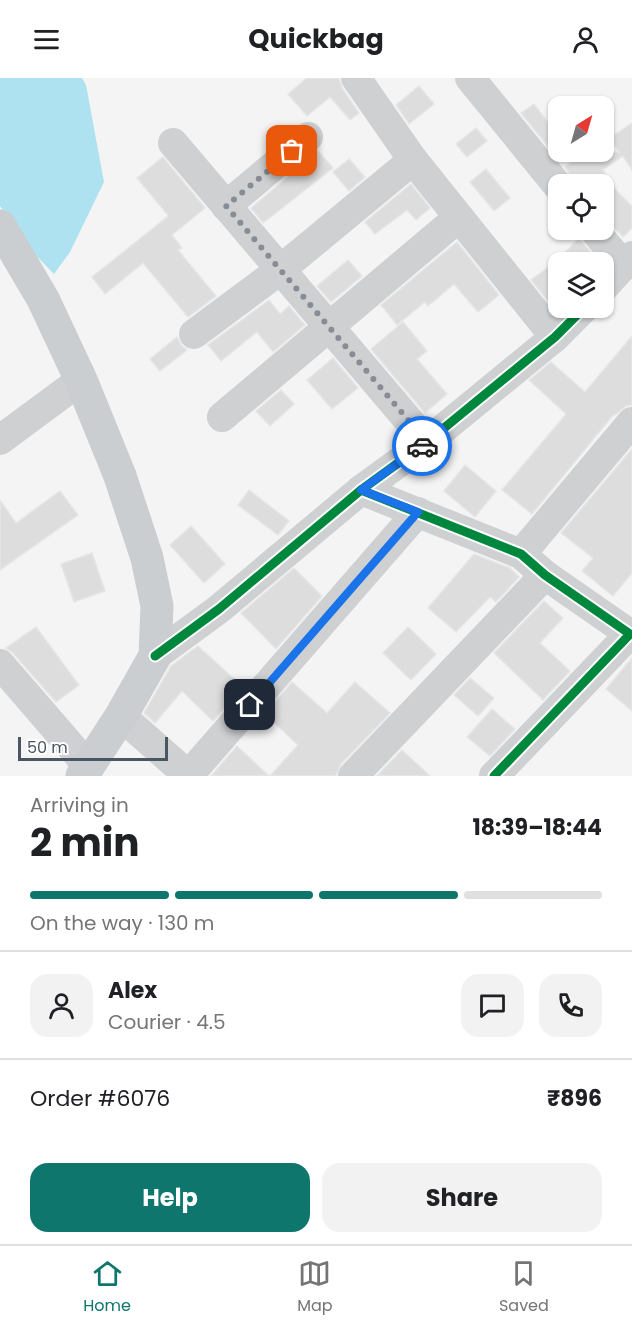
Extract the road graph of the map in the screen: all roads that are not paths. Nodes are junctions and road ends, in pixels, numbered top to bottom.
1 (356, 78) edge
2 (470, 78) edge
3 (308, 137) dead end
4 (173, 143) dead end
5 (413, 160) junction
6 (548, 174) edge
7 (226, 206) junction
8 (458, 218) junction
9 (0, 226) edge
10 (605, 240) edge
11 (628, 261) edge
12 (280, 270) junction
13 (614, 276) edge
14 (574, 318) edge
15 (329, 327) junction
16 (194, 334) dead end
17 (555, 337) junction
18 (81, 380) junction
19 (222, 417) dead end
20 (632, 422) edge
21 (0, 440) edge
22 (427, 442) junction
23 (361, 490) junction
24 (418, 512) junction
25 (521, 554) junction
26 (545, 575) junction
27 (629, 628) edge
28 (155, 656) junction
29 (5, 680) edge
30 (122, 716) junction
31 (85, 771) edge
32 (189, 776) edge
33 (353, 776) edge
34 (494, 776) edge

1 - 5 street
2 - 6 street
3 - 7 street
4 - 7 street
5 - 8 street
5 - 12 street
7 - 12 street
8 - 15 street
8 - 17 street
9 - 18 main road
10 - 11 street
11 - 13 street
12 - 15 street
12 - 16 street
14 - 17 street
15 - 19 street
15 - 22 street
17 - 22 street
18 - 21 street
18 - 28 main road
20 - 25 street
22 - 23 street
23 - 24 street
23 - 28 street
24 - 25 street
24 - 32 street
25 - 26 street
26 - 27 street
26 - 33 street
27 - 34 street
28 - 30 main road
29 - 31 street
30 - 31 main road
30 - 32 street

